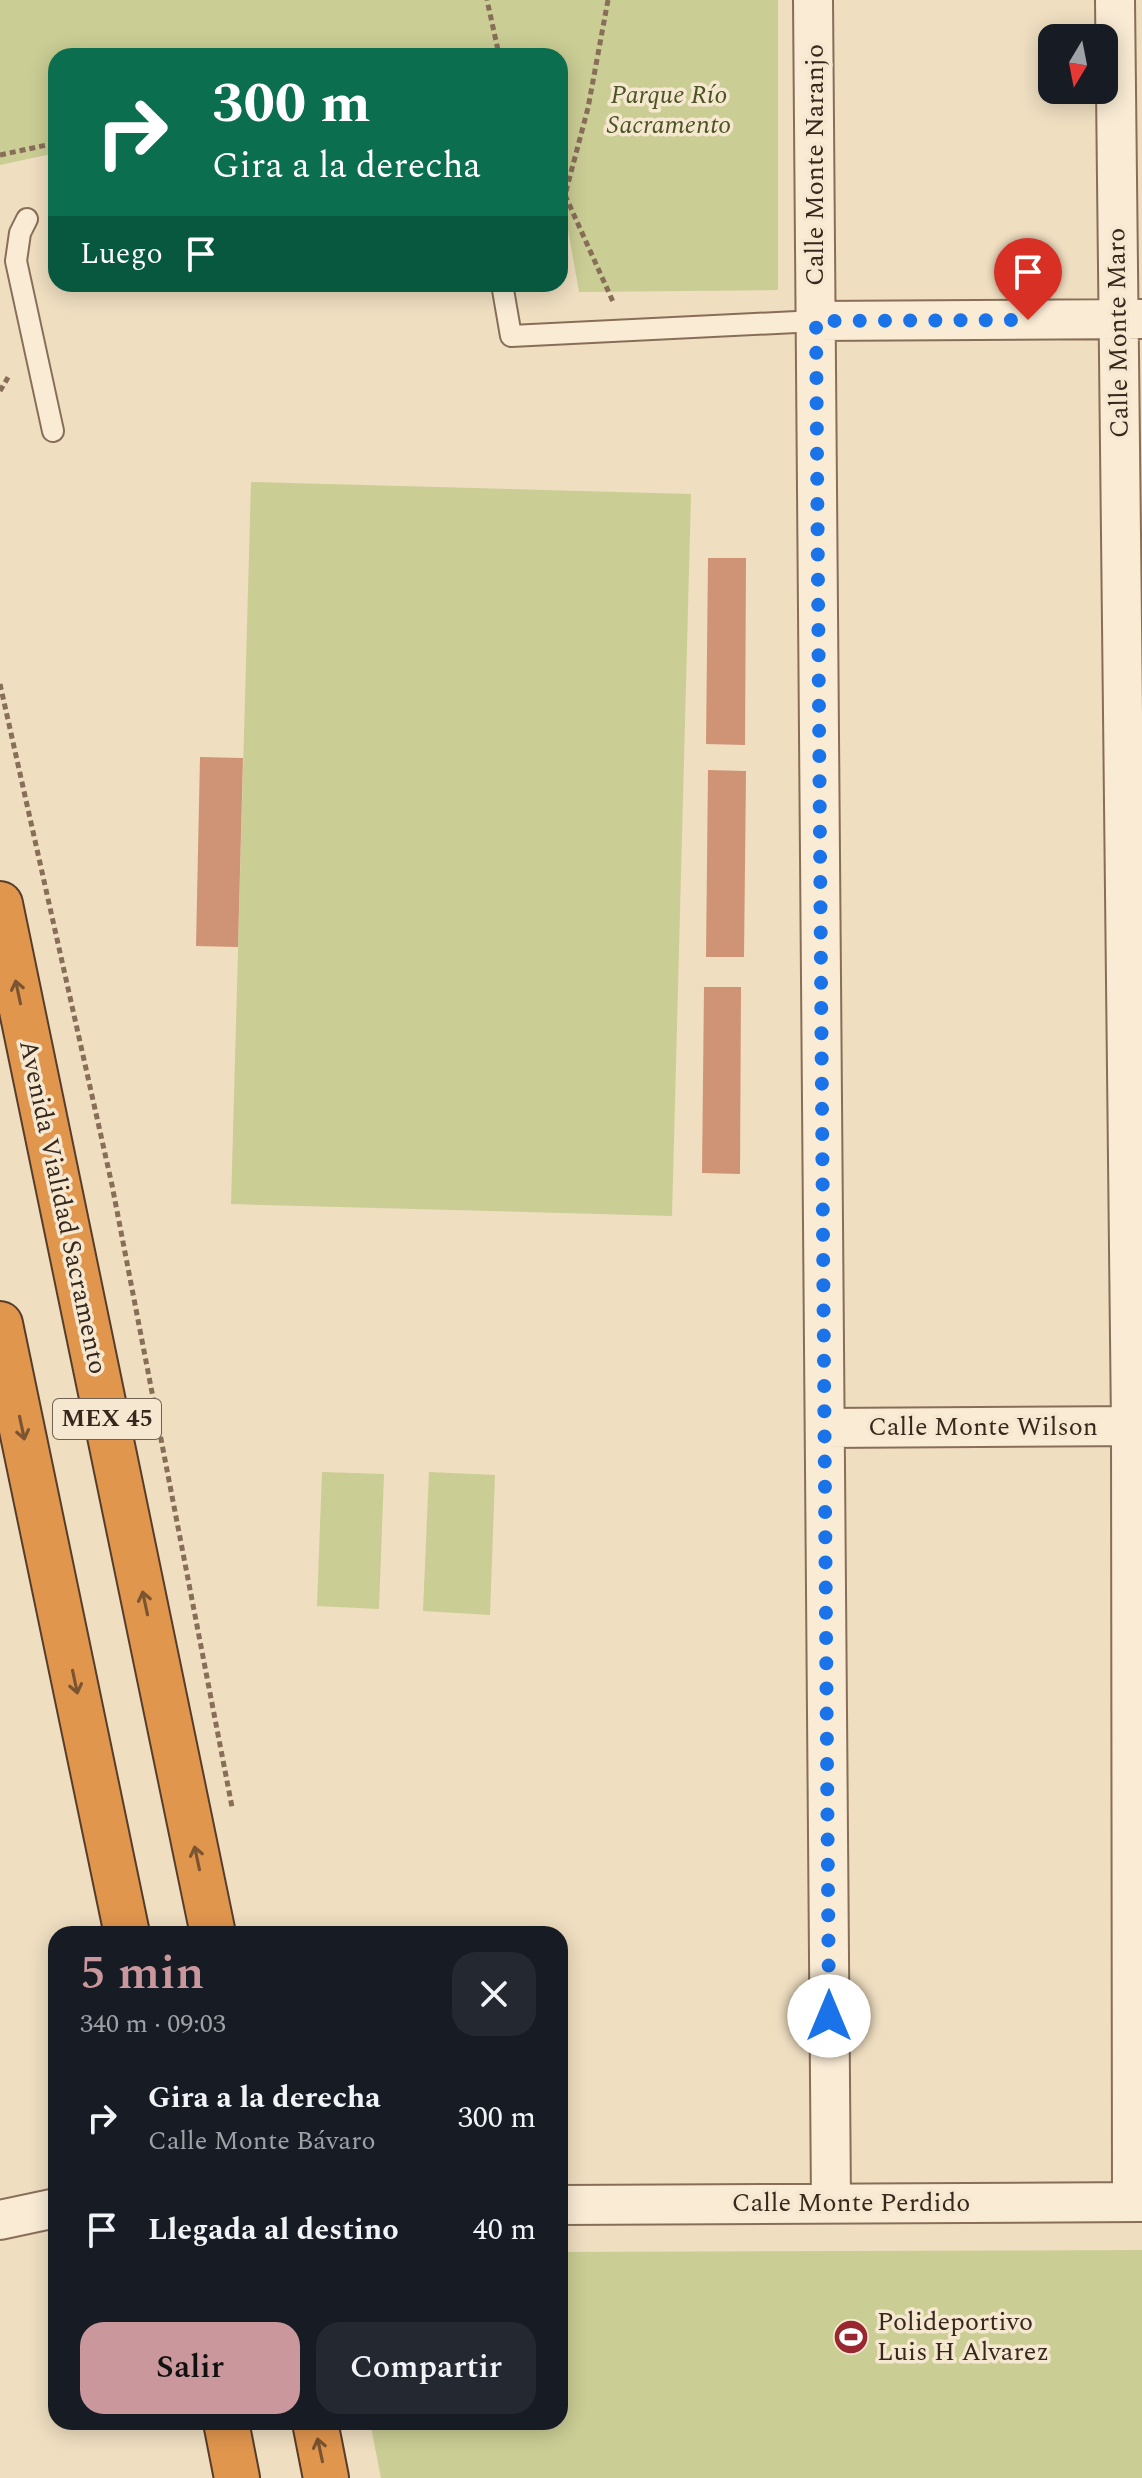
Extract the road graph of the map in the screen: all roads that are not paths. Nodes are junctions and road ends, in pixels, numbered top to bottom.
1 (813, 0) edge
2 (1115, 0) edge
3 (27, 219) dead end
4 (503, 292) edge
5 (1130, 319) edge
6 (816, 321) junction
7 (53, 431) dead end
8 (0, 904) edge
9 (0, 1324) edge
10 (1136, 1426) edge
11 (825, 1428) junction
12 (125, 1926) edge
13 (211, 1926) edge
14 (831, 2202) junction
15 (1137, 2202) edge
16 (568, 2205) edge
17 (48, 2210) edge
18 (0, 2220) edge
19 (228, 2430) edge
20 (317, 2430) edge
21 (237, 2478) edge
22 (326, 2478) edge

1 - 6 street, Calle Monte Naranjo
2 - 5 street, Calle Monte Maro
3 - 7 lane
4 - 6 lane
5 - 6 street
5 - 10 street, Calle Monte Maro
6 - 11 street, Calle Monte Naranjo
13 -> 8 highway, Avenida Vialidad Sacramento / MEX 45
9 -> 12 highway, MEX 45
10 - 11 street, Calle Monte Wilson
10 - 15 street, Calle Monte Maro
11 - 14 street, Calle Monte Naranjo
14 - 15 street, Calle Monte Perdido
14 - 16 street, Calle Monte Perdido
17 - 18 street
19 - 21 highway
22 -> 20 highway

